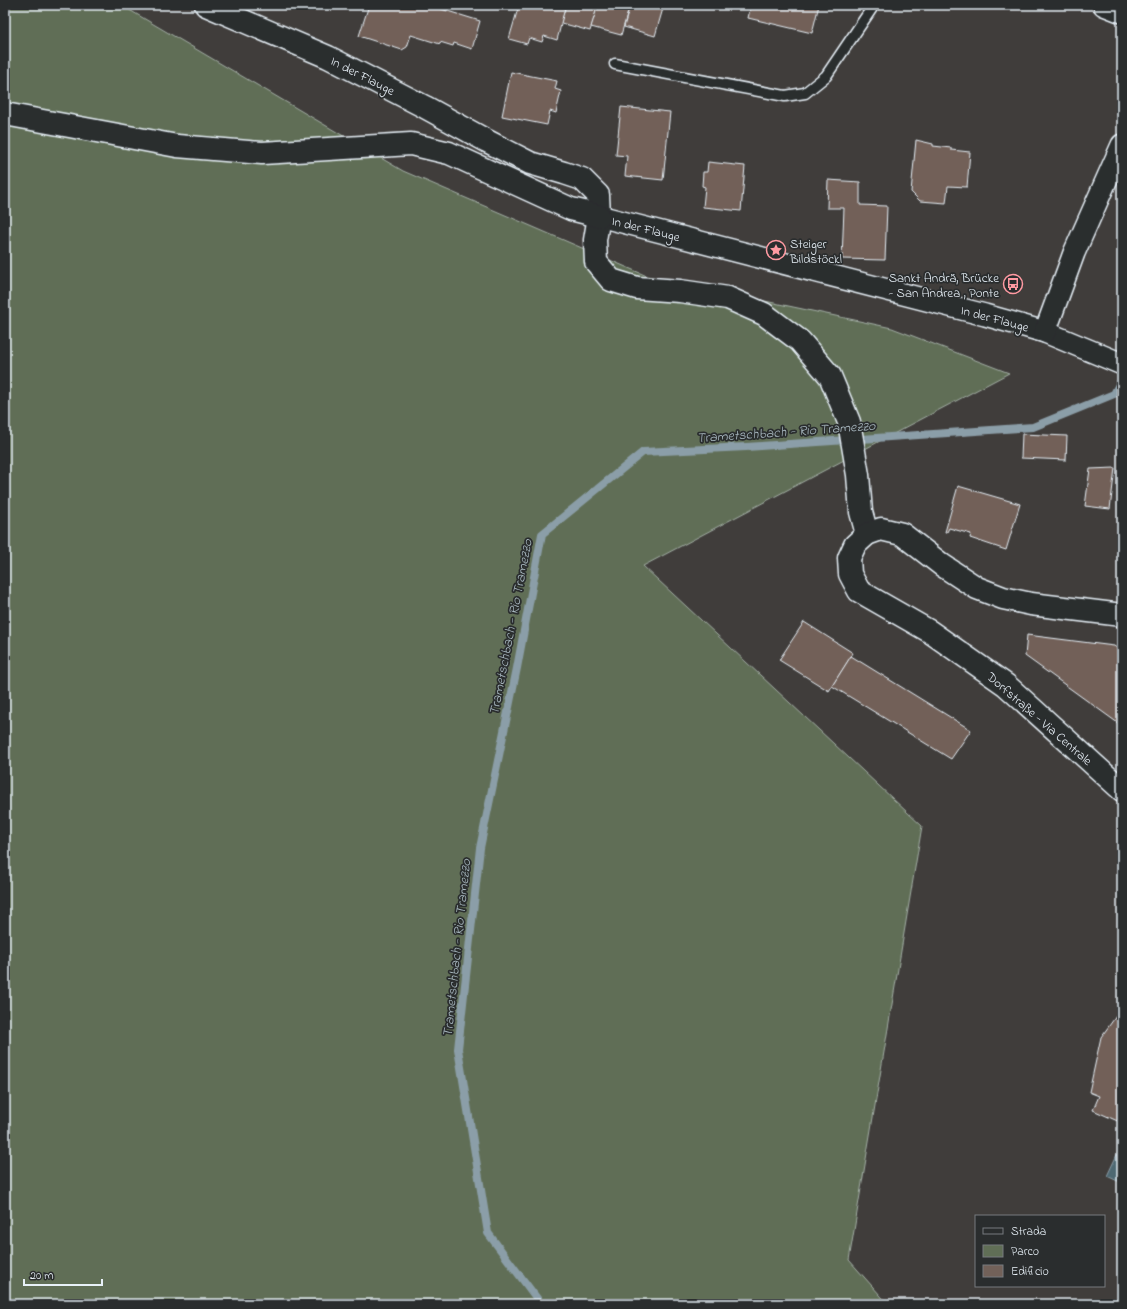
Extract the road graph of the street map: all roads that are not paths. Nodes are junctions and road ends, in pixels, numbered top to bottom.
1 (206, 5) edge
2 (874, 5) edge
3 (1104, 5) edge
4 (1122, 12) edge
5 (616, 64) dead end
6 (5, 114) edge
7 (1122, 145) edge
8 (599, 216) junction
9 (1046, 332) junction
10 (1122, 364) edge
11 (865, 528) junction
12 (1122, 615) edge
13 (1122, 790) edge

1 - 8 street, In der Flauge
2 - 5 lane
3 - 4 street
6 - 8 street
7 - 9 street
8 - 9 street, In der Flauge
8 - 11 street
9 - 10 street
11 - 12 street
11 - 13 street, Dorfstraße - Via Centrale

